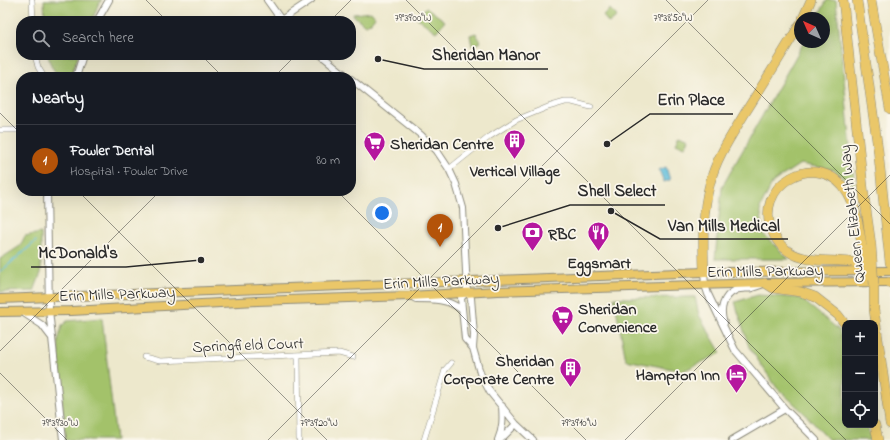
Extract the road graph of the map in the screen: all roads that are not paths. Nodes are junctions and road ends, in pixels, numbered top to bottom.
1 (32, 0) edge
2 (110, 0) edge
3 (267, 0) edge
4 (311, 0) edge
5 (811, 0) edge
6 (844, 0) edge
7 (857, 0) edge
8 (871, 0) edge
9 (806, 12) edge
10 (33, 16) edge
11 (100, 16) edge
12 (279, 16) edge
13 (288, 16) edge
14 (794, 34) edge
15 (36, 60) edge
16 (81, 60) edge
17 (326, 60) edge
18 (41, 72) edge
19 (78, 72) edge
20 (342, 72) edge
21 (356, 83) edge
22 (591, 107) dead end
23 (890, 109) edge
24 (0, 130) edge
25 (16, 130) edge
26 (449, 169) junction
27 (47, 196) edge
28 (867, 245) junction
29 (890, 263) edge
30 (879, 271) junction
31 (890, 271) edge
32 (704, 272) junction
33 (466, 280) junction
34 (888, 282) edge
35 (766, 283) junction
36 (705, 285) junction
37 (467, 292) junction
38 (409, 296) junction
39 (49, 297) junction
40 (0, 299) edge
41 (49, 310) junction
42 (462, 310) junction
43 (20, 311) junction
44 (0, 312) edge
45 (842, 320) edge
46 (52, 338) junction
47 (731, 343) junction
48 (473, 348) junction
49 (298, 355) junction
50 (144, 357) dead end
51 (353, 357) dead end
52 (451, 363) dead end
53 (502, 406) junction
54 (785, 409) junction
55 (516, 424) junction
56 (890, 424) edge
57 (876, 428) edge
58 (63, 440) edge
59 (299, 440) edge
60 (424, 440) edge
61 (499, 440) edge
62 (533, 440) edge
63 (732, 440) edge
64 (816, 440) edge
65 (878, 440) edge

1 - 10 street
2 - 11 street
3 - 12 street
4 - 13 street
5 - 9 highway
6 - 28 highway, Queen Elizabeth Way
7 - 29 highway, Queen Elizabeth Way
8 - 23 highway
14 - 32 highway
15 - 18 street
16 - 19 street
17 - 20 street
21 - 26 street
22 - 26 street
24 - 25 street
26 - 33 street
27 - 39 street
28 - 30 highway
28 - 56 highway, Queen Elizabeth Way, bridge
30 - 31 main road, Erin Mills Parkway
30 - 32 main road, Erin Mills Parkway
32 - 33 main road, Erin Mills Parkway
32 - 36 street
33 - 37 street
33 - 39 main road, Erin Mills Parkway
34 - 35 main road, Erin Mills Parkway
35 - 36 main road, Erin Mills Parkway
35 - 45 highway
35 - 47 street
36 - 37 main road, Erin Mills Parkway
36 - 47 street
37 - 38 main road, Erin Mills Parkway
37 - 42 street
37 - 48 street
38 - 41 main road, Erin Mills Parkway
38 - 42 street
39 - 40 main road, Erin Mills Parkway
39 - 41 street
41 - 43 main road, Erin Mills Parkway
41 - 46 street
42 - 48 street
43 - 44 main road, Erin Mills Parkway
43 - 46 street
46 - 58 street
47 - 54 street
48 - 53 street
49 - 50 street, Springfield Court
49 - 51 street, Springfield Court
49 - 59 street
52 - 60 street
53 - 55 street
53 - 61 street
54 - 63 street
54 - 64 street
55 - 61 street
55 - 62 street
57 - 65 highway

